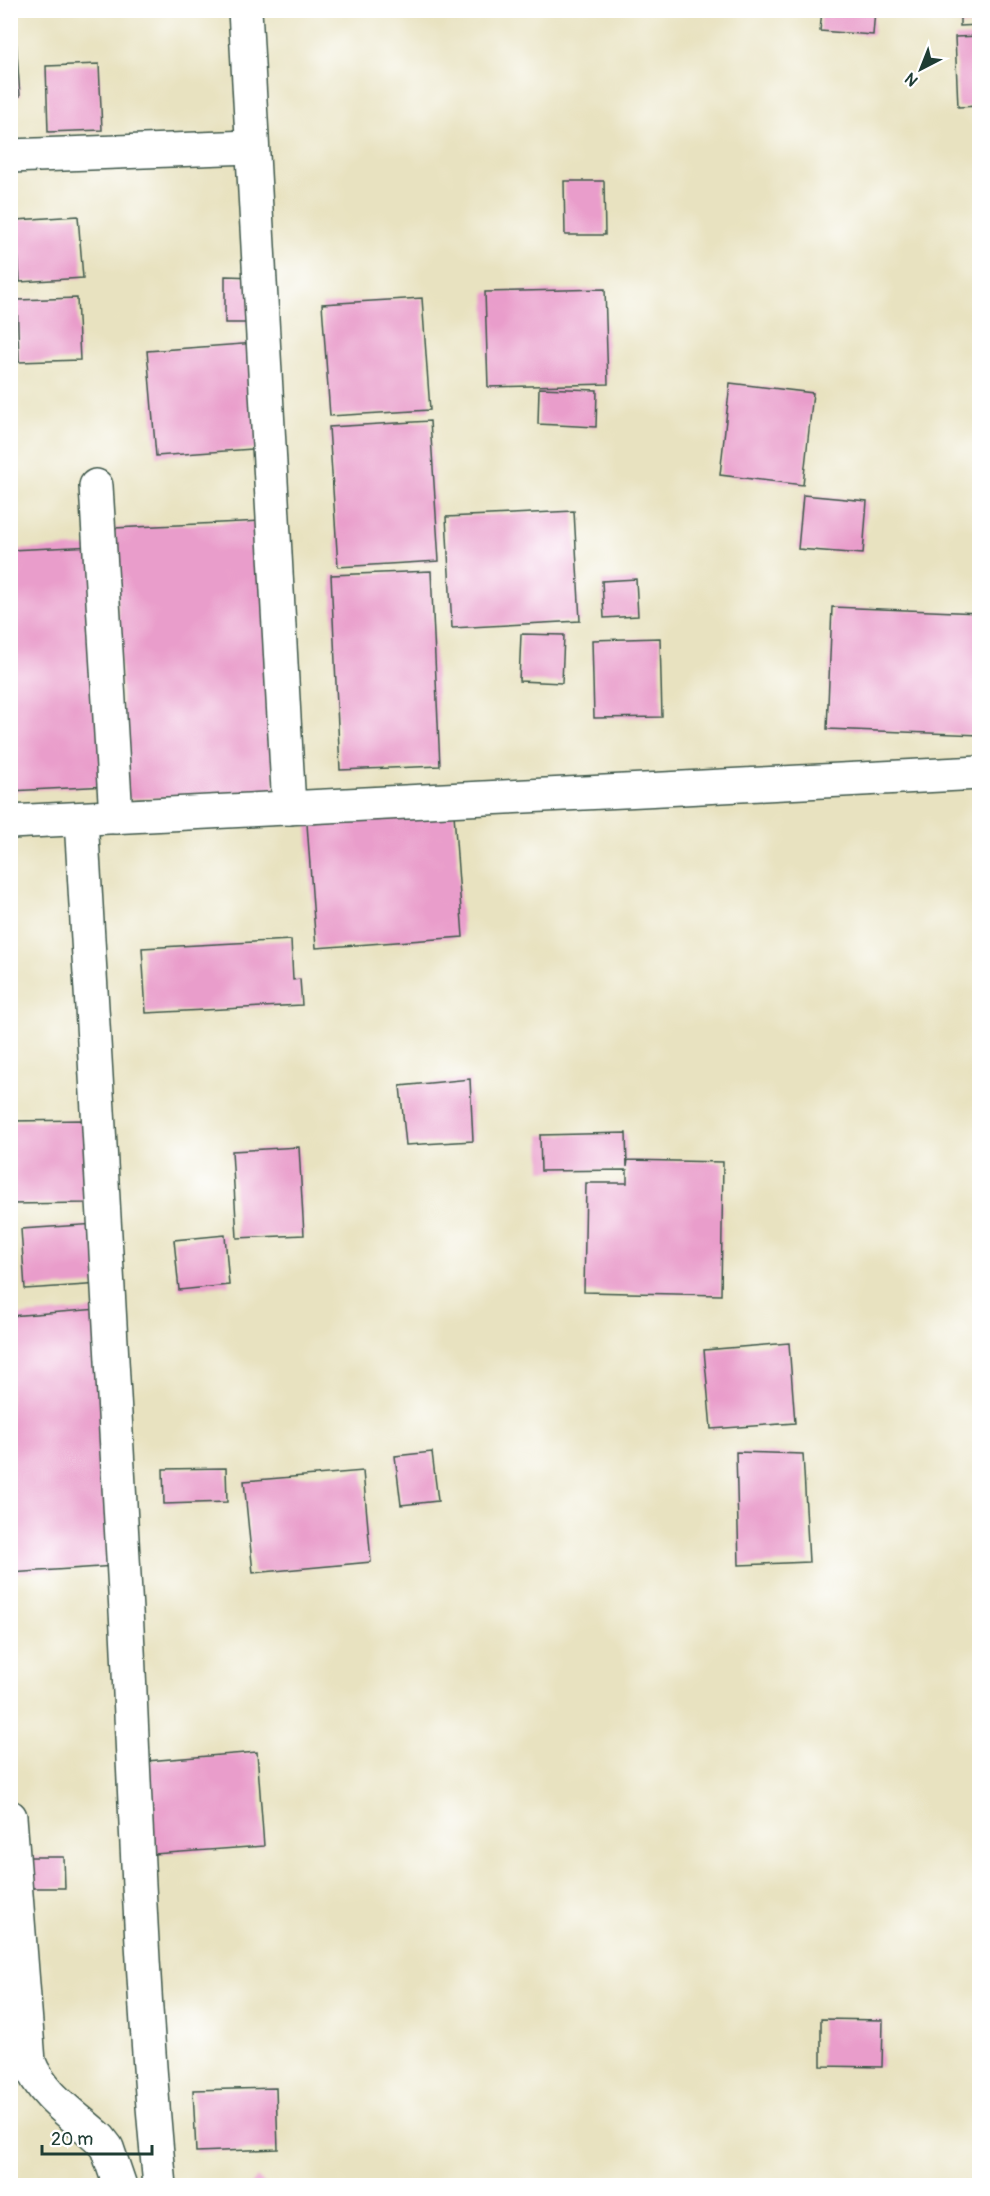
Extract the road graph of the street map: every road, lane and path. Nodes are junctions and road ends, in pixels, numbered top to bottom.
1 (245, 10) edge
2 (251, 147) junction
3 (10, 156) edge
4 (96, 486) dead end
5 (980, 773) edge
6 (289, 808) junction
7 (116, 817) junction
8 (81, 819) junction
9 (10, 822) edge
10 (10, 1817) edge
11 (120, 2186) edge
12 (159, 2186) edge

1 - 2 street
2 - 3 street
2 - 6 street
4 - 7 street
5 - 6 street
6 - 7 street
7 - 8 street
8 - 9 street
8 - 12 street
10 - 11 street

